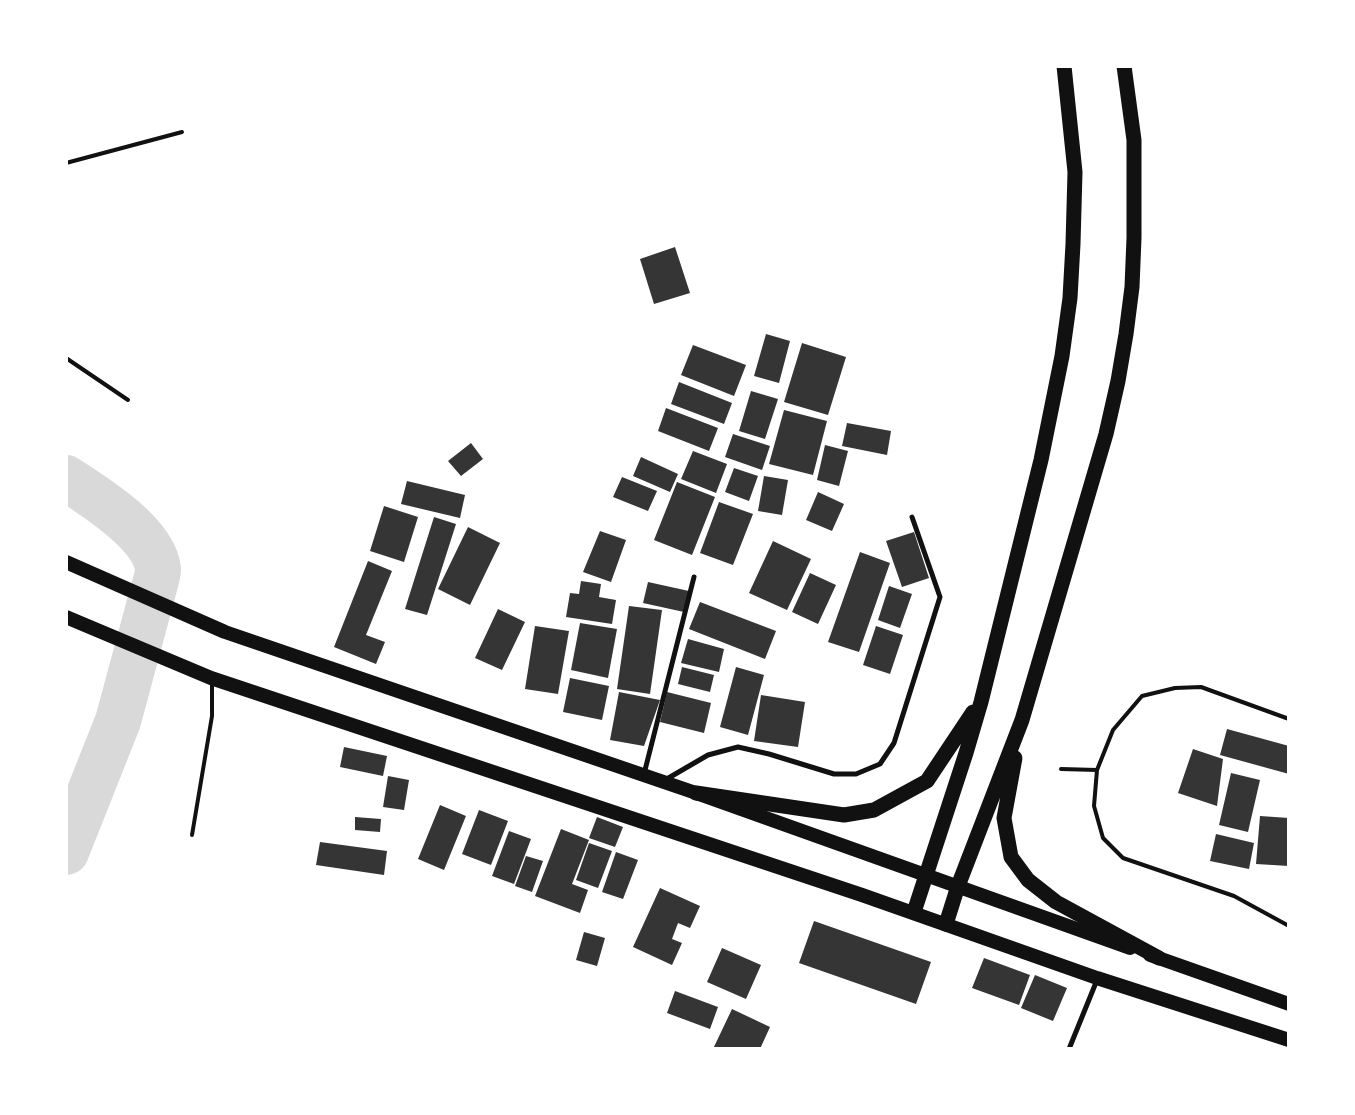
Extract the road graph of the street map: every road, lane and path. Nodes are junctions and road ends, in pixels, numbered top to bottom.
1 (1064, 66) edge
2 (1124, 66) edge
3 (182, 132) dead end
4 (66, 163) edge
5 (66, 358) edge
6 (128, 400) dead end
7 (912, 517) dead end
8 (66, 562) edge
9 (694, 577) dead end
10 (66, 617) edge
11 (206, 676) junction
12 (980, 702) junction
13 (1289, 719) edge
14 (1022, 720) junction
15 (1061, 769) dead end
16 (1097, 770) junction
17 (644, 775) junction
18 (664, 781) junction
19 (696, 792) junction
20 (192, 835) dead end
21 (927, 874) junction
22 (958, 886) junction
23 (914, 912) junction
24 (946, 924) junction
25 (1289, 926) edge
26 (1160, 958) junction
27 (1097, 978) junction
28 (1289, 1004) edge
29 (1289, 1040) edge
30 (1069, 1049) edge

1 - 12 highway
2 - 14 highway
3 - 4 lane
5 - 6 lane
7 - 18 street
8 - 17 highway
9 - 17 street
10 - 11 highway
11 - 20 lane
11 - 23 highway
12 - 19 highway
12 - 21 highway
13 - 16 lane
14 - 22 highway
14 - 26 highway
15 - 16 lane
16 - 25 lane
17 - 18 highway
18 - 19 highway
19 - 21 highway
21 - 22 highway
21 - 23 highway
22 - 24 highway
22 - 26 highway
23 - 24 highway
24 - 27 highway
26 - 28 highway
27 - 29 highway
27 - 30 street

